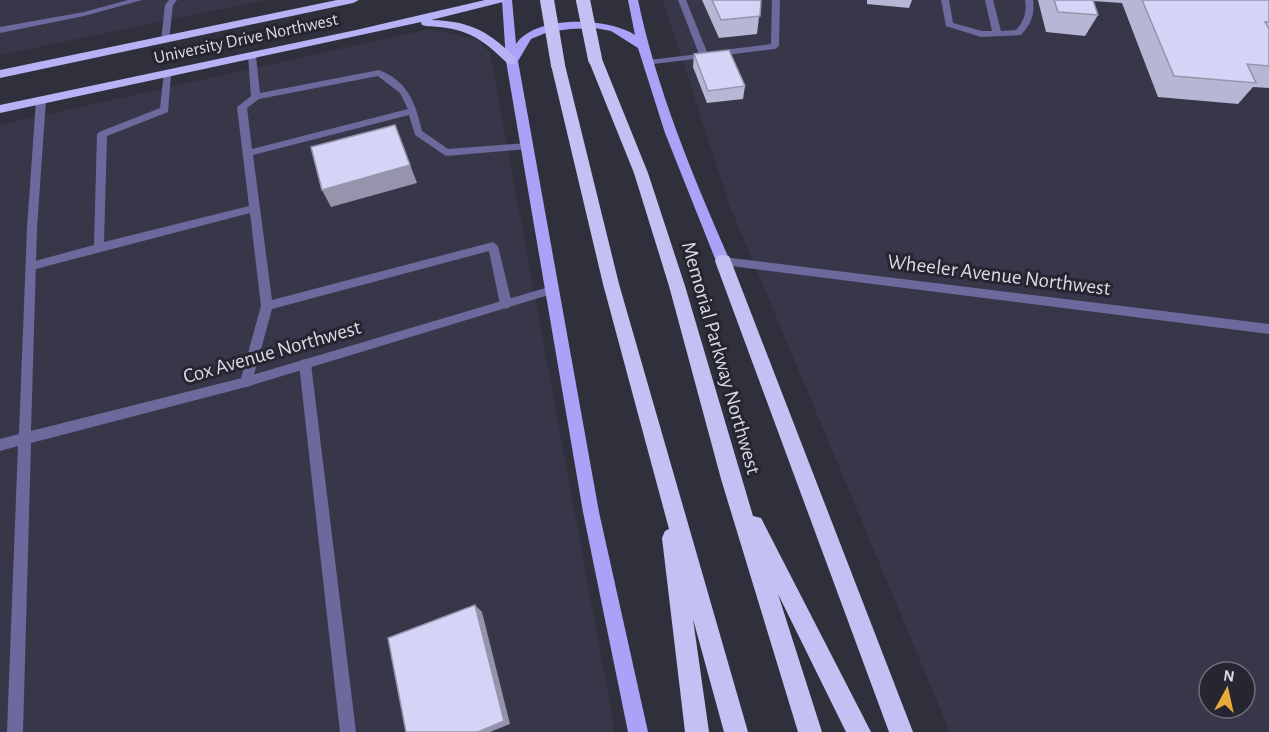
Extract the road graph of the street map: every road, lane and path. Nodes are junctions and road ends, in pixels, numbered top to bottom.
1 (138, 0) edge
2 (173, 0) edge
3 (353, 0) edge
4 (499, 0) edge
5 (507, 0) edge
6 (547, 0) edge
7 (583, 0) edge
8 (633, 0) edge
9 (646, 0) edge
10 (682, 0) edge
11 (776, 0) edge
12 (945, 0) edge
13 (989, 0) edge
14 (1029, 0) edge
15 (636, 14) junction
16 (392, 25) junction
17 (0, 30) edge
18 (997, 33) junction
19 (165, 40) junction
20 (643, 47) junction
21 (252, 56) junction
22 (704, 56) junction
23 (512, 61) junction
24 (649, 63) junction
25 (0, 74) edge
26 (167, 74) junction
27 (256, 97) junction
28 (41, 100) junction
29 (0, 109) edge
30 (413, 111) junction
31 (527, 146) junction
32 (248, 153) junction
33 (256, 208) junction
34 (99, 248) junction
35 (723, 261) junction
36 (32, 266) junction
37 (552, 290) junction
38 (506, 304) junction
39 (267, 306) junction
40 (1269, 329) edge
41 (305, 364) junction
42 (246, 382) junction
43 (26, 437) junction
44 (0, 445) edge
45 (664, 474) junction
46 (731, 479) junction
47 (15, 732) edge
48 (348, 732) edge
49 (638, 732) edge
50 (697, 732) edge
51 (736, 732) edge
52 (810, 732) edge
53 (859, 732) edge
54 (901, 732) edge

1 - 17 street
2 - 19 street
3 - 19 highway, University Drive Northwest
4 - 16 highway, University Drive Northwest
5 - 23 main road
6 - 45 highway, bridge
7 - 46 highway, Memorial Parkway Northwest, bridge
8 - 15 main road, Memorial Parkway Northwest
9 - 15 main road
10 - 22 street
11 - 22 street
12 - 18 street
13 - 18 street
14 - 18 street
15 - 20 main road, Memorial Parkway Northwest
16 - 21 highway, University Drive Northwest
16 - 23 highway
19 - 25 highway, University Drive Northwest
20 - 23 main road
20 - 24 main road, Memorial Parkway Northwest
21 - 26 highway, University Drive Northwest
21 - 27 street
22 - 24 street
23 - 31 main road
24 - 35 main road, Memorial Parkway Northwest
26 - 28 highway, University Drive Northwest
26 - 34 street
27 - 30 street
27 - 32 street
28 - 29 highway, University Drive Northwest
28 - 36 street
30 - 31 street
30 - 32 street
31 - 37 main road
32 - 33 street
33 - 34 street
33 - 39 street
34 - 36 street
35 - 40 street, Wheeler Avenue Northwest
35 - 54 highway
36 - 43 street
37 - 38 street, Cox Avenue Northwest
37 - 49 main road
38 - 39 street
38 - 41 street, Cox Avenue Northwest
39 - 42 street
41 - 42 street, Cox Avenue Northwest
41 - 48 street
42 - 43 street, Cox Avenue Northwest
43 - 44 street, Cox Avenue Northwest
43 - 47 street
45 - 50 highway
45 - 51 highway
46 - 52 highway, Memorial Parkway Northwest
46 - 53 highway

